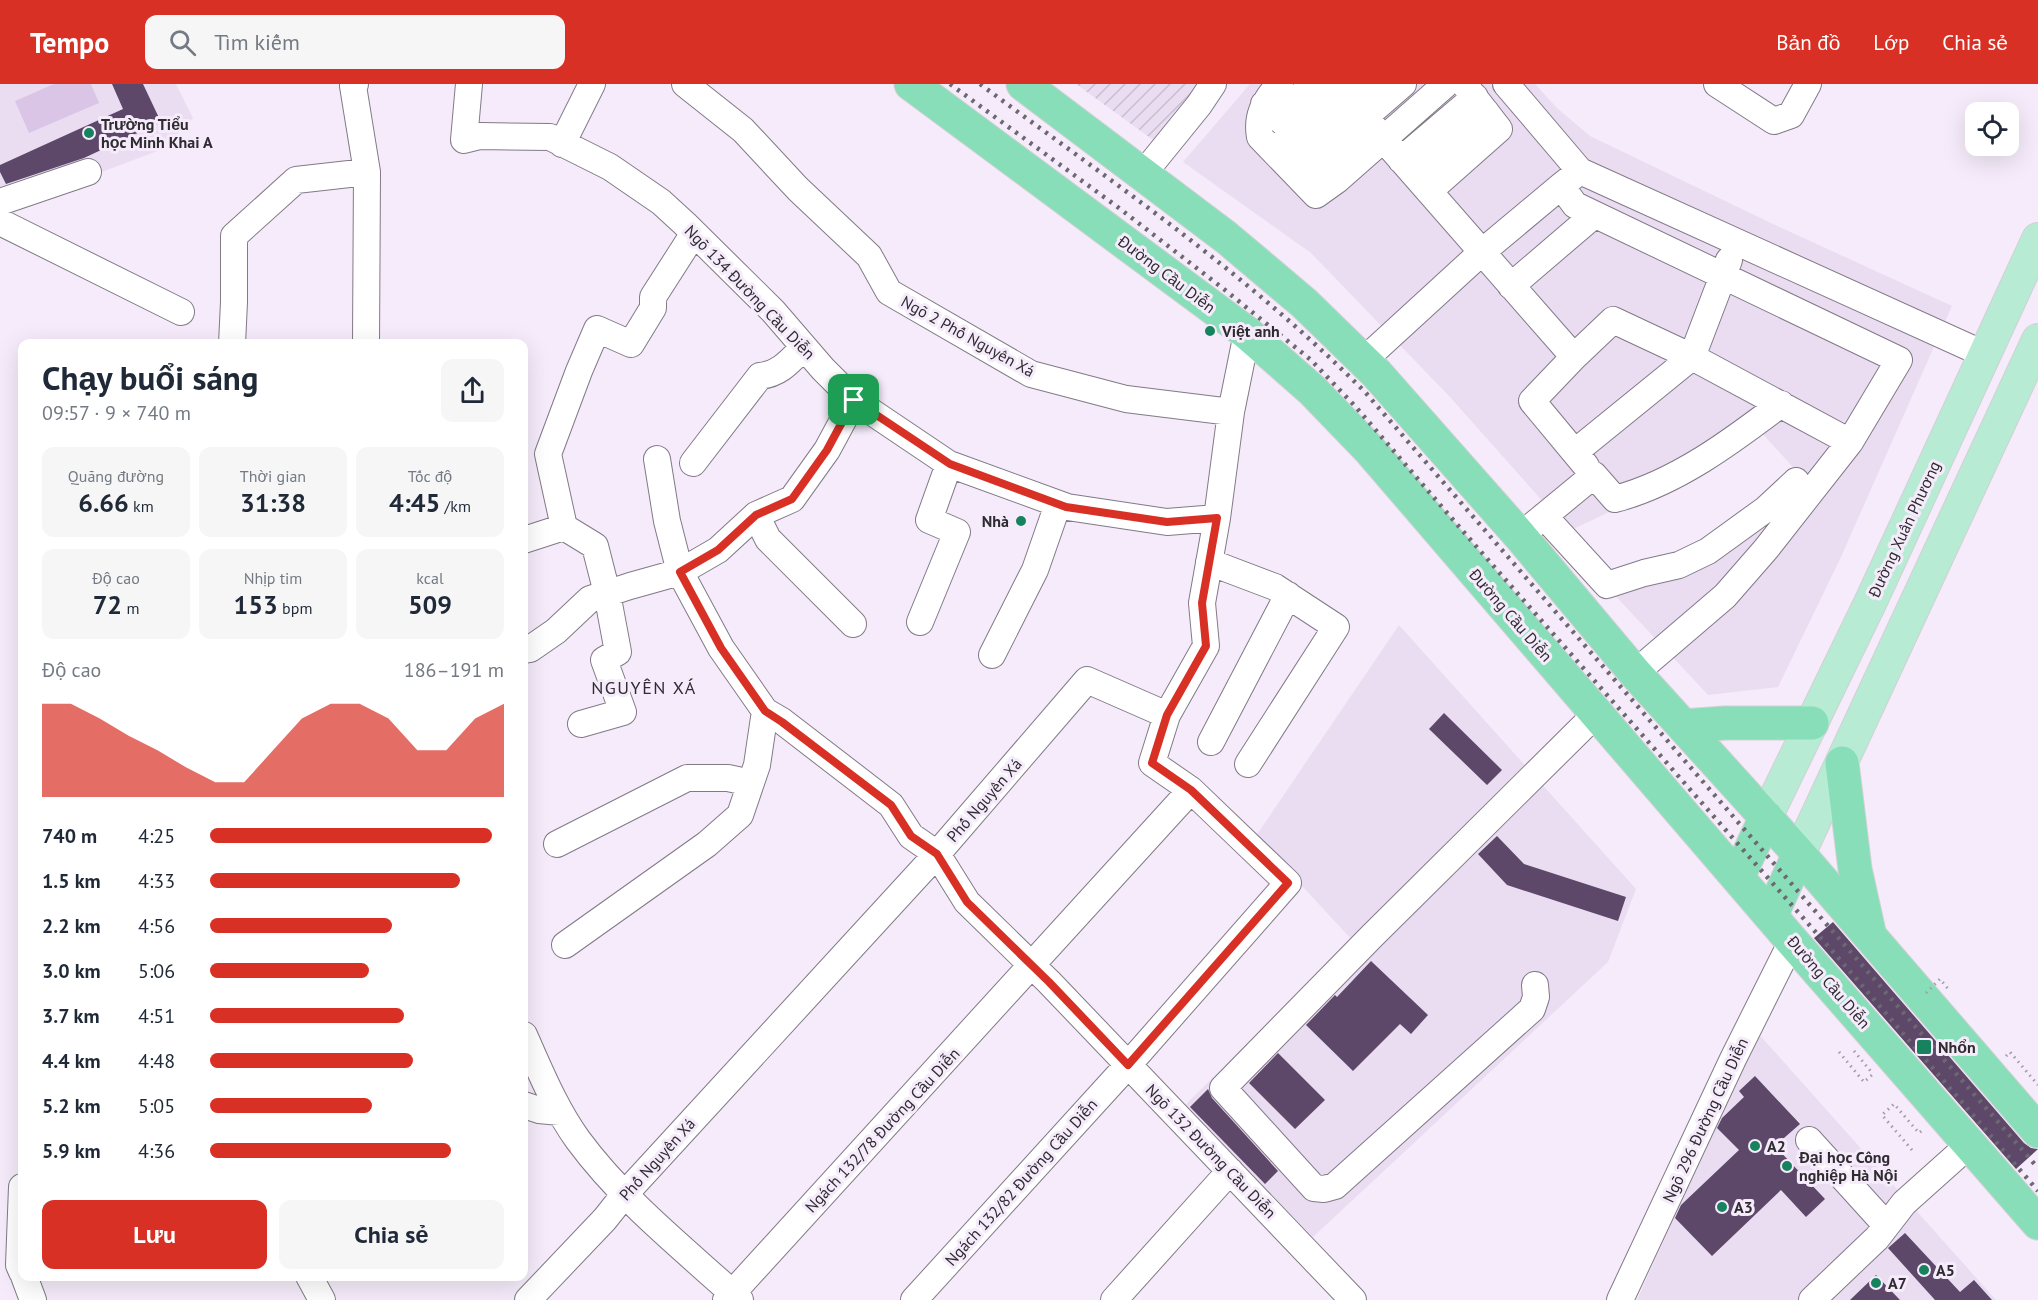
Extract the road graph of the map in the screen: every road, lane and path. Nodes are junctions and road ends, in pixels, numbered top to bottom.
1 (355, 84) edge
2 (469, 84) edge
3 (592, 84) edge
4 (685, 84) edge
5 (911, 84) edge
6 (1023, 84) edge
7 (1213, 84) edge
8 (1280, 84) edge
9 (1313, 84) edge
10 (1376, 84) edge
11 (1403, 84) edge
12 (1446, 84) edge
13 (1506, 84) edge
14 (1717, 84) edge
15 (1808, 84) edge
16 (1475, 98) edge
17 (1357, 105) edge
18 (1300, 141) junction
19 (562, 144) junction
20 (1288, 166) junction
21 (88, 172) dead end
22 (367, 172) junction
23 (1143, 174) junction
24 (1415, 175) junction
25 (1570, 178) junction
26 (0, 202) edge
27 (1594, 215) junction
28 (0, 222) edge
29 (694, 233) junction
30 (2038, 239) edge
31 (1736, 241) junction
32 (1482, 252) junction
33 (1724, 276) junction
34 (1511, 286) junction
35 (181, 312) dead end
36 (1920, 324) junction
37 (1247, 333) junction
38 (232, 339) edge
39 (366, 339) edge
40 (2038, 340) edge
41 (804, 347) junction
42 (1986, 355) junction
43 (1574, 357) junction
44 (1692, 357) junction
45 (1899, 360) junction
46 (1363, 361) junction
47 (854, 400) junction
48 (1781, 404) junction
49 (1231, 412) junction
50 (1850, 442) junction
51 (1575, 452) junction
52 (657, 459) dead end
53 (693, 463) dead end
54 (950, 464) junction
55 (1594, 475) junction
56 (1796, 481) dead end
57 (1058, 504) junction
58 (756, 515) junction
59 (1217, 518) junction
60 (1532, 526) junction
61 (564, 527) junction
62 (528, 539) edge
63 (1209, 562) junction
64 (680, 572) junction
65 (607, 593) junction
66 (1288, 595) junction
67 (920, 622) dead end
68 (853, 624) dead end
69 (528, 650) edge
70 (992, 655) dead end
71 (1635, 673) junction
72 (765, 711) junction
73 (1596, 714) junction
74 (1167, 715) junction
75 (1812, 723) junction
76 (581, 724) dead end
77 (1683, 726) junction
78 (1211, 742) dead end
79 (1842, 763) junction
80 (1248, 764) dead end
81 (751, 783) junction
82 (1191, 790) junction
83 (1766, 818) junction
84 (557, 844) dead end
85 (937, 854) junction
86 (1799, 854) junction
87 (1738, 877) junction
88 (1782, 928) junction
89 (1870, 936) junction
90 (565, 945) dead end
91 (1032, 966) junction
92 (1535, 985) dead end
93 (1950, 990) dead end
94 (1926, 993) dead end
95 (528, 1044) edge
96 (1854, 1051) dead end
97 (1839, 1052) dead end
98 (2010, 1052) dead end
99 (1128, 1065) junction
100 (2038, 1085) edge
101 (528, 1107) edge
102 (560, 1112) junction
103 (2038, 1131) edge
104 (1919, 1133) dead end
105 (1809, 1140) dead end
106 (1970, 1144) junction
107 (1912, 1150) dead end
108 (1230, 1171) junction
109 (14, 1190) edge
110 (624, 1195) junction
111 (2038, 1223) edge
112 (1886, 1225) junction
113 (18, 1240) edge
114 (26, 1281) edge
115 (733, 1298) edge
116 (33, 1300) edge
117 (528, 1300) edge
118 (914, 1300) edge
119 (1114, 1300) edge
120 (1353, 1300) edge
121 (1620, 1300) edge
122 (1812, 1300) edge

1 - 22 street
2 - 19 street, Ngõ 134 Đường Cầu Diễn
3 - 19 street
4 - 49 street, Ngõ 2 Phố Nguyên Xá
5 - 37 highway, Đường Cầu Diễn
6 - 23 highway
7 - 23 street
8 - 18 street
9 - 18 street
10 - 17 street
11 - 17 street
12 - 17 street
13 - 25 street
14 - 15 street
16 - 24 street
16 - 24 street
17 - 18 street
17 - 18 street
17 - 24 street
18 - 20 street
18 - 20 street
18 - 20 street
19 - 29 street, Ngõ 134 Đường Cầu Diễn
21 - 26 street
22 - 38 street
22 - 39 street
23 - 46 highway
24 - 32 street
25 - 27 street
25 - 31 street
25 - 32 street
27 - 33 street
27 - 34 street
28 - 35 street
29 - 41 street, Ngõ 134 Đường Cầu Diễn
29 - 61 street
30 - 42 main road, Đường Xuân Phương
31 - 33 street
31 - 36 street
32 - 34 street
32 - 46 street
33 - 44 street
33 - 45 street
34 - 43 street
36 - 42 street
36 - 45 street
37 - 49 street
37 - 73 highway, Đường Cầu Diễn
40 - 79 main road
41 - 47 street, Ngõ 134 Đường Cầu Diễn
41 - 53 street
42 - 75 main road, Đường Xuân Phương
43 - 44 street
43 - 51 street
44 - 48 street
44 - 51 street
45 - 50 street
46 - 60 highway
47 - 54 street, Ngõ 134 Đường Cầu Diễn
47 - 58 street
48 - 50 street
48 - 55 street
49 - 59 street
50 - 71 street
51 - 55 street
52 - 64 street, Ngõ 132 Đường Cầu Diễn
54 - 57 street, Ngõ 134 Đường Cầu Diễn
54 - 67 street
55 - 60 street
56 - 60 street
57 - 59 street, Ngõ 134 Đường Cầu Diễn
57 - 70 street
58 - 64 street
58 - 68 street
59 - 63 street
60 - 71 highway
61 - 62 street
61 - 65 street
63 - 66 street
63 - 74 street
64 - 65 street
64 - 72 street, Ngõ 132 Đường Cầu Diễn
65 - 69 street
65 - 76 street
66 - 78 street
66 - 80 street
71 - 77 highway
72 - 81 street
72 - 85 street, Ngõ 132 Đường Cầu Diễn
73 - 87 highway, Đường Cầu Diễn
73 - 92 street
74 - 82 street
74 - 85 street, Phố Nguyên Xá
75 - 77 highway
75 - 83 main road, Đường Xuân Phương
77 - 83 highway
79 - 86 main road
79 - 89 highway
81 - 84 street
81 - 90 street
82 - 91 street, Ngách 132/78 Đường Cầu Diễn
82 - 99 street, Ngách 132/82 Đường Cầu Diễn
83 - 86 highway
83 - 87 highway
85 - 91 street, Ngõ 132 Đường Cầu Diễn
85 - 110 street, Phố Nguyên Xá
86 - 88 highway
86 - 89 highway
87 - 88 highway, Đường Cầu Diễn
88 - 106 highway, Đường Cầu Diễn
88 - 121 street, Ngõ 296 Đường Cầu Diễn
89 - 103 highway
91 - 99 street, Ngõ 132 Đường Cầu Diễn
91 - 115 street, Ngách 132/78 Đường Cầu Diễn
93 - 94 path, bridge
95 - 102 street
96 - 97 path, bridge
98 - 100 path
99 - 108 street, Ngõ 132 Đường Cầu Diễn
99 - 118 street, Ngách 132/82 Đường Cầu Diễn
101 - 102 street
102 - 110 street
104 - 107 path
105 - 112 street
106 - 111 highway, Đường Cầu Diễn
106 - 112 street
108 - 119 street
108 - 120 street, Ngõ 132 Đường Cầu Diễn
109 - 113 street
110 - 115 street
110 - 117 street, Phố Nguyên Xá
112 - 122 street
114 - 116 street

